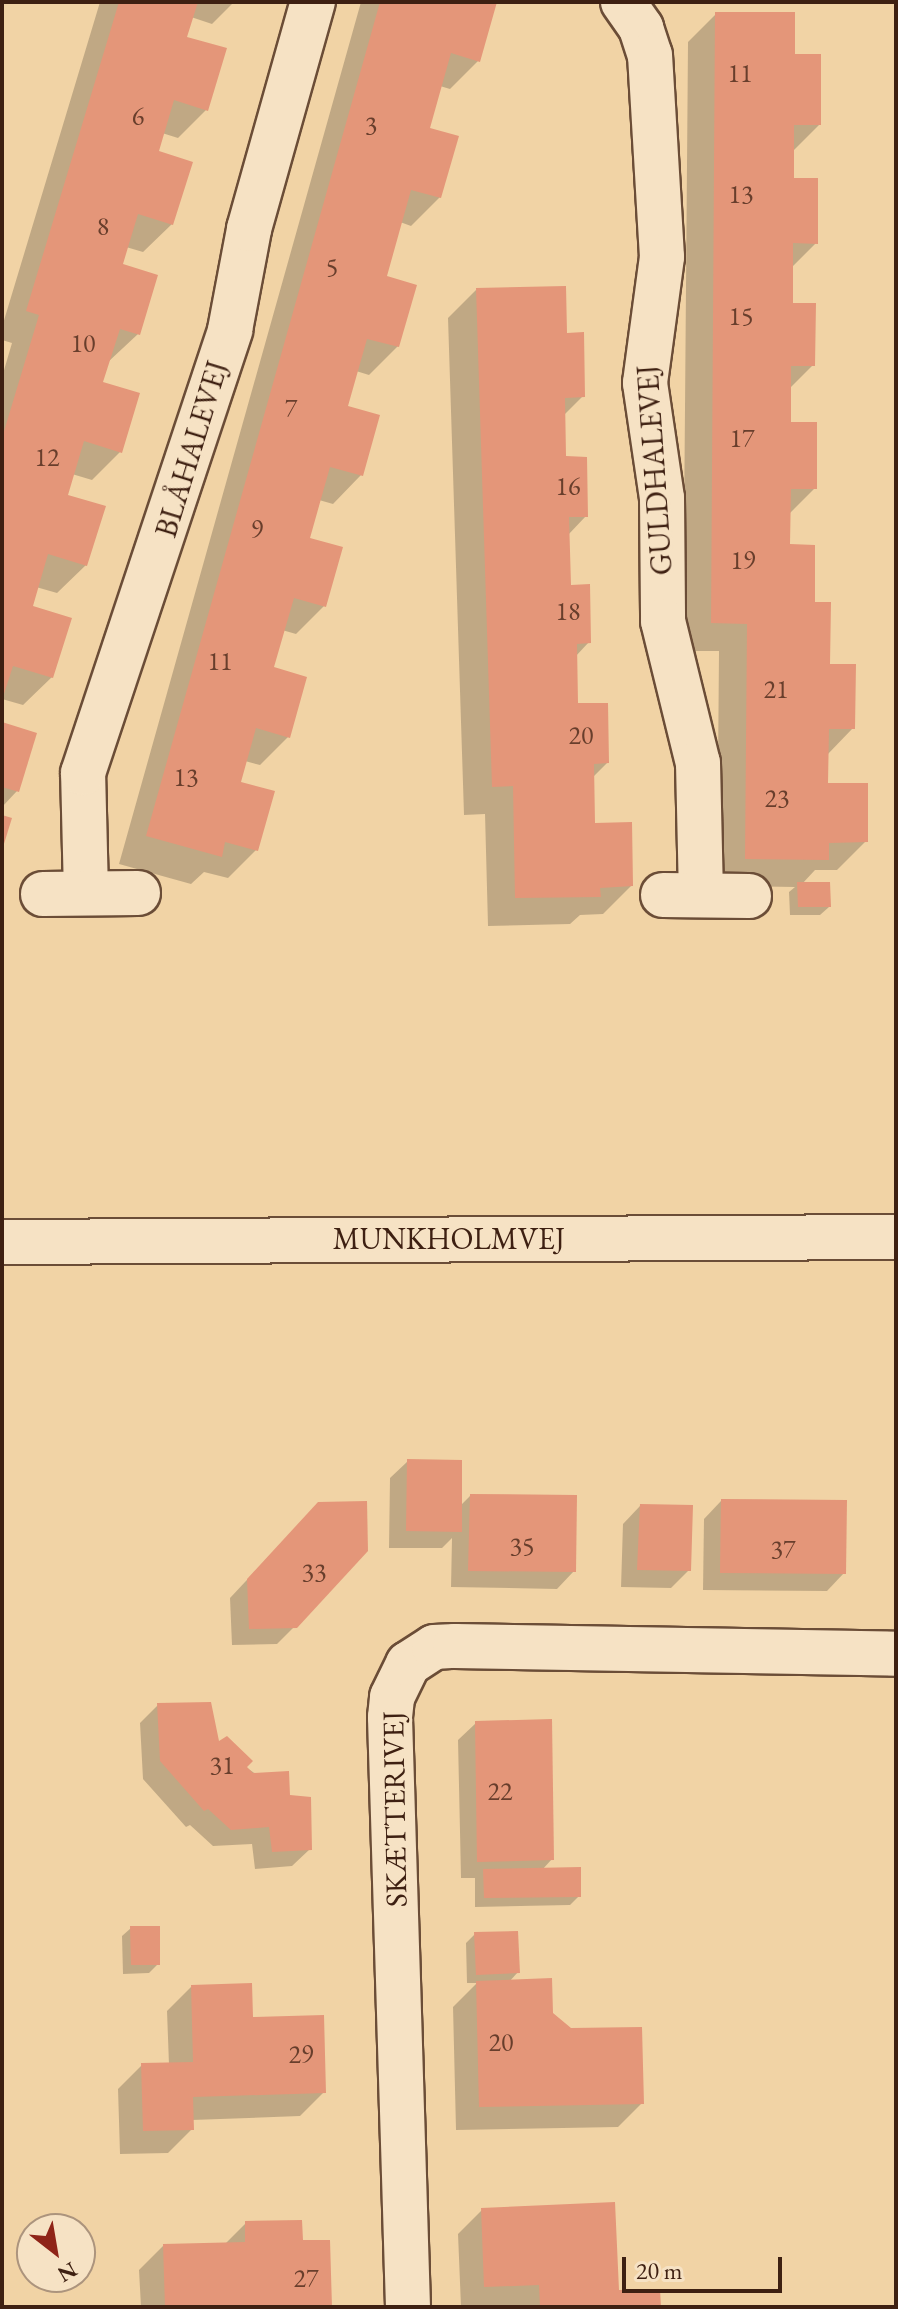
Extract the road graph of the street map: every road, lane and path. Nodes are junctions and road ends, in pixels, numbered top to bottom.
1 (313, 2) edge
2 (623, 2) edge
3 (86, 893) junction
4 (138, 893) dead end
5 (43, 894) dead end
6 (749, 896) dead end
7 (896, 1237) edge
8 (2, 1242) edge
9 (896, 1654) edge
10 (408, 2307) edge

1 - 3 street, BLÅHALEVEJ
2 - 6 street, GULDHALEVEJ
3 - 4 street
3 - 5 street
7 - 8 street, MUNKHOLMVEJ
9 - 10 street, SKÆTTERIVEJ

